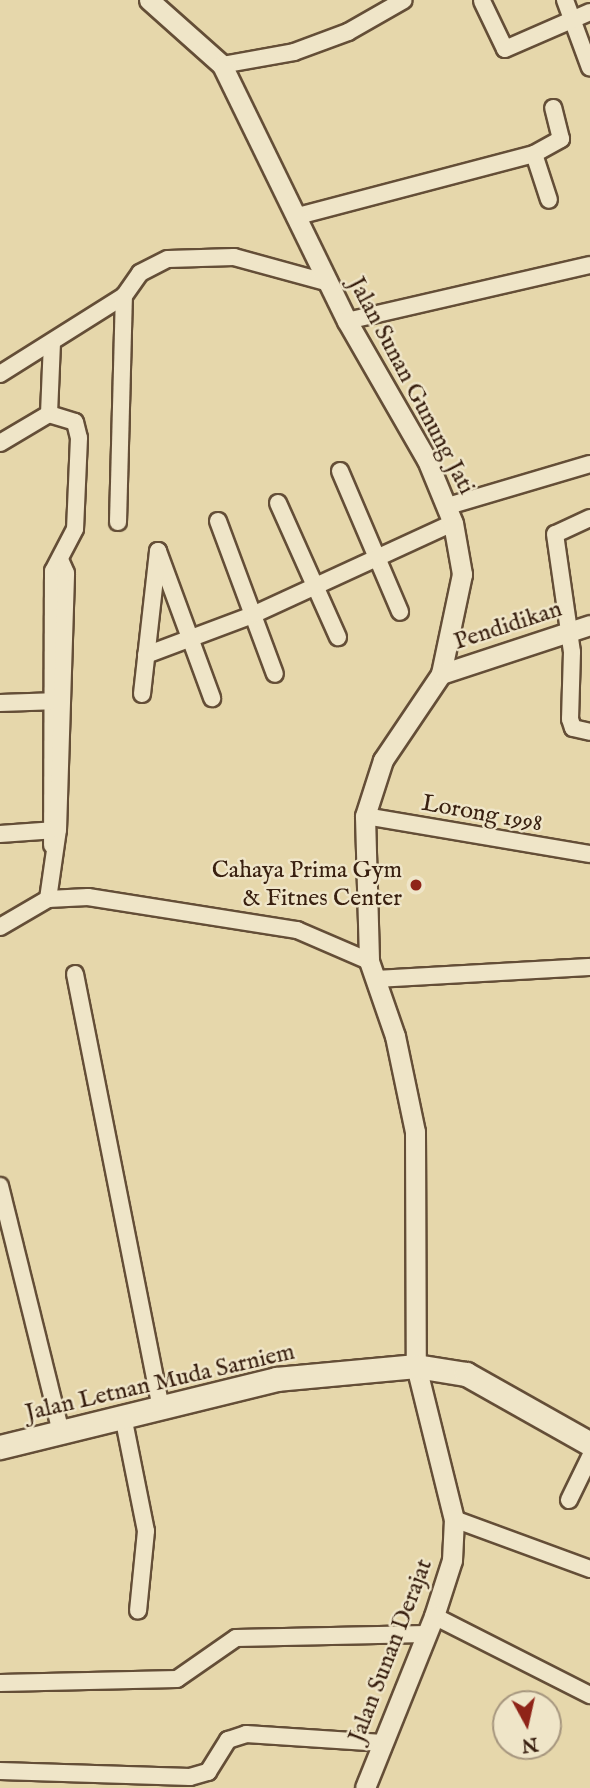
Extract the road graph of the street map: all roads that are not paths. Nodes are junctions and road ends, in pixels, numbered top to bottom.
1 (149, 0) edge
2 (404, 0) edge
3 (565, 0) edge
4 (482, 1) edge
5 (590, 12) edge
6 (572, 18) junction
7 (222, 65) junction
8 (590, 68) edge
9 (553, 108) dead end
10 (534, 154) junction
11 (549, 200) dead end
12 (298, 216) junction
13 (590, 265) edge
14 (330, 284) junction
15 (124, 296) junction
16 (347, 321) junction
17 (52, 343) junction
18 (0, 374) edge
19 (49, 414) junction
20 (0, 443) edge
21 (590, 464) edge
22 (340, 471) dead end
23 (278, 503) dead end
24 (450, 515) junction
25 (590, 518) edge
26 (218, 521) dead end
27 (118, 522) dead end
28 (378, 556) junction
29 (315, 585) junction
30 (400, 612) dead end
31 (255, 614) junction
32 (590, 625) edge
33 (570, 632) junction
34 (338, 637) dead end
35 (191, 640) junction
36 (146, 654) junction
37 (275, 674) dead end
38 (441, 674) junction
39 (142, 694) dead end
40 (212, 698) dead end
41 (55, 701) junction
42 (0, 703) edge
43 (590, 732) edge
44 (365, 816) junction
45 (0, 834) edge
46 (52, 835) junction
47 (590, 854) edge
48 (48, 899) junction
49 (0, 927) edge
50 (590, 967) edge
51 (372, 970) junction
52 (75, 974) dead end
53 (0, 1186) edge
54 (416, 1366) junction
55 (161, 1407) junction
56 (123, 1416) junction
57 (61, 1432) junction
58 (590, 1444) edge
59 (0, 1447) edge
60 (590, 1457) edge
61 (569, 1500) dead end
62 (454, 1519) junction
63 (590, 1569) edge
64 (138, 1611) dead end
65 (430, 1625) junction
66 (0, 1683) edge
67 (590, 1695) edge
68 (383, 1743) junction
69 (0, 1771) edge
70 (365, 1788) edge

1 - 7 street, Jalan Sunan Gunung Jati
2 - 7 street
3 - 6 street
4 - 6 street
5 - 6 street
6 - 8 street
7 - 12 street, Jalan Sunan Gunung Jati
9 - 10 street
10 - 11 street
10 - 12 street
12 - 14 street, Jalan Sunan Gunung Jati
13 - 16 street
14 - 15 street
14 - 16 street, Jalan Sunan Gunung Jati
15 - 17 street
15 - 27 street
16 - 24 street, Jalan Sunan Gunung Jati
17 - 18 street
17 - 19 street
19 - 20 street
19 - 41 street
21 - 24 street
22 - 28 street
23 - 29 street
24 - 28 street
24 - 38 street, Jalan Sunan Gunung Jati
25 - 33 street
26 - 31 street
28 - 29 street
28 - 30 street
29 - 31 street
29 - 34 street
31 - 35 street
31 - 37 street
32 - 33 street, Pendidikan
33 - 38 street, Pendidikan
33 - 43 street
35 - 36 street
35 - 36 street
35 - 40 street
36 - 39 street
38 - 44 street, Jalan Sunan Gunung Jati
41 - 42 street
41 - 46 street
44 - 47 street, Lorong 1998
44 - 51 street, Jalan Sunan Gunung Jati
45 - 46 street
46 - 48 street
48 - 49 street
48 - 51 street
50 - 51 street
51 - 54 street, Jalan Sunan Gunung Jati
52 - 55 street
53 - 57 street
54 - 55 main road, Jalan Letnan Muda Sarniem
54 - 58 main road, Jalan Letnan Muda Sarniem
54 - 62 street, Jalan Sunan Derajat
55 - 56 main road, Jalan Letnan Muda Sarniem
56 - 57 main road, Jalan Letnan Muda Sarniem
56 - 64 street
57 - 59 main road, Jalan Letnan Muda Sarniem
60 - 61 street
62 - 63 street
62 - 65 street, Jalan Sunan Derajat
65 - 66 street
65 - 67 street
65 - 68 street, Jalan Sunan Derajat
68 - 69 street
68 - 70 street, Jalan Sunan Derajat

